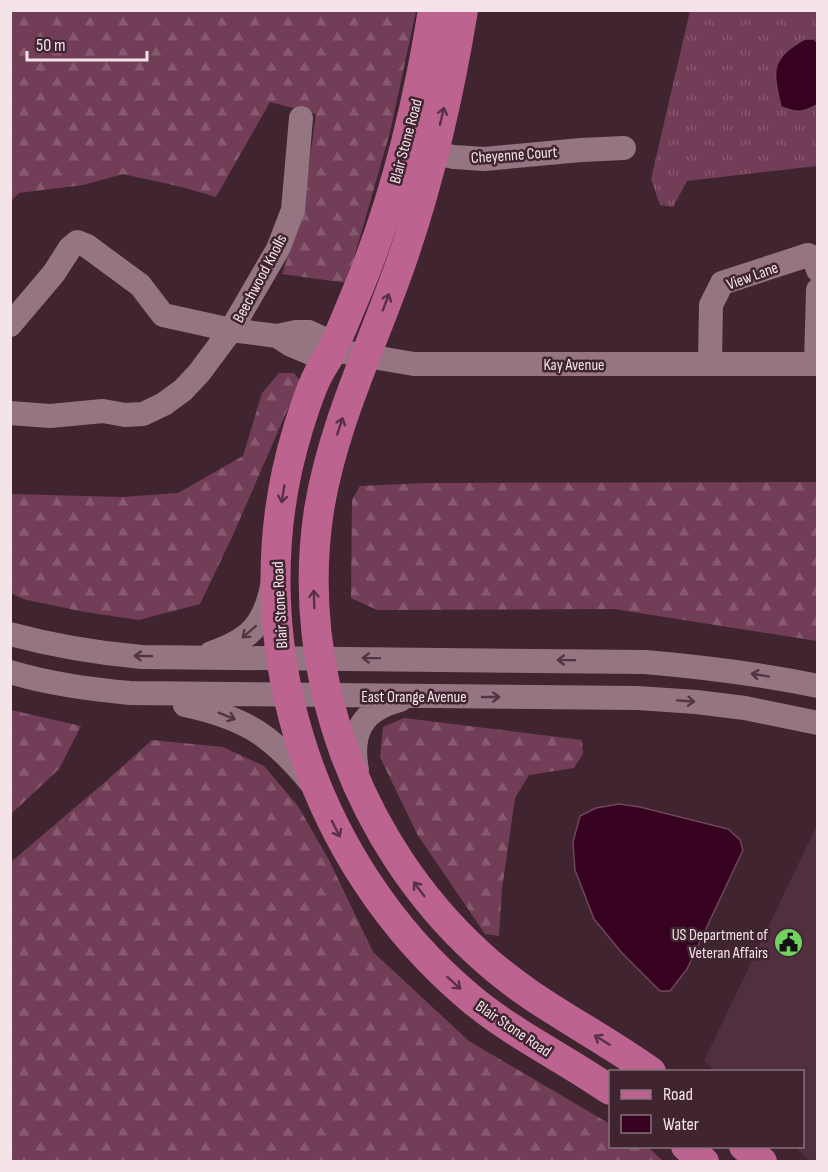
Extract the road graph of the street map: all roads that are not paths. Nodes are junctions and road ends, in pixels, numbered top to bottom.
1 (433, 10) edge
2 (463, 10) edge
3 (301, 118) dead end
4 (405, 144) junction
5 (624, 148) dead end
6 (434, 153) junction
7 (818, 270) edge
8 (818, 290) edge
9 (10, 325) edge
10 (231, 330) junction
11 (332, 351) junction
12 (364, 356) junction
13 (710, 364) junction
14 (817, 364) edge
15 (10, 413) edge
16 (276, 560) junction
17 (10, 634) edge
18 (201, 657) junction
19 (282, 657) junction
20 (319, 658) junction
21 (10, 672) edge
22 (818, 686) edge
23 (130, 693) junction
24 (288, 695) junction
25 (327, 696) junction
26 (412, 697) junction
27 (818, 723) edge
28 (318, 791) junction
29 (361, 793) junction
30 (649, 1070) edge
31 (609, 1089) edge
32 (688, 1148) edge
33 (746, 1148) edge
34 (704, 1161) edge
35 (762, 1161) edge

1 - 4 main road, Blair Stone Road
6 -> 2 main road, Blair Stone Road
3 - 10 street, Beechwood Knolls
4 - 6 street, Cheyenne Court
4 - 11 main road, Blair Stone Road
5 - 6 street, Cheyenne Court
12 -> 6 main road, Blair Stone Road
7 - 13 street, View Lane
8 - 14 street
9 - 10 street
10 - 11 street, Kay Avenue
10 - 15 street, Beechwood Knolls
11 - 12 street, Kay Avenue
11 -> 16 main road, Blair Stone Road
12 - 13 street, Kay Avenue
20 -> 12 main road, Blair Stone Road
13 - 14 street, Kay Avenue
16 -> 18 street
16 - 19 main road, Blair Stone Road
18 -> 17 street
18 - 19 street
19 - 20 street
19 - 24 main road, Blair Stone Road
22 -> 20 street
20 - 25 main road, Blair Stone Road
21 - 23 street, East Orange Avenue
23 - 24 street, East Orange Avenue
23 -> 28 street
24 - 25 street, East Orange Avenue
24 - 28 main road, Blair Stone Road
25 - 26 street, East Orange Avenue
25 - 29 main road, Blair Stone Road
26 -> 27 street, East Orange Avenue
26 - 29 street
28 -> 31 main road, Blair Stone Road
30 -> 29 main road, Blair Stone Road
32 - 34 main road
33 - 35 main road

